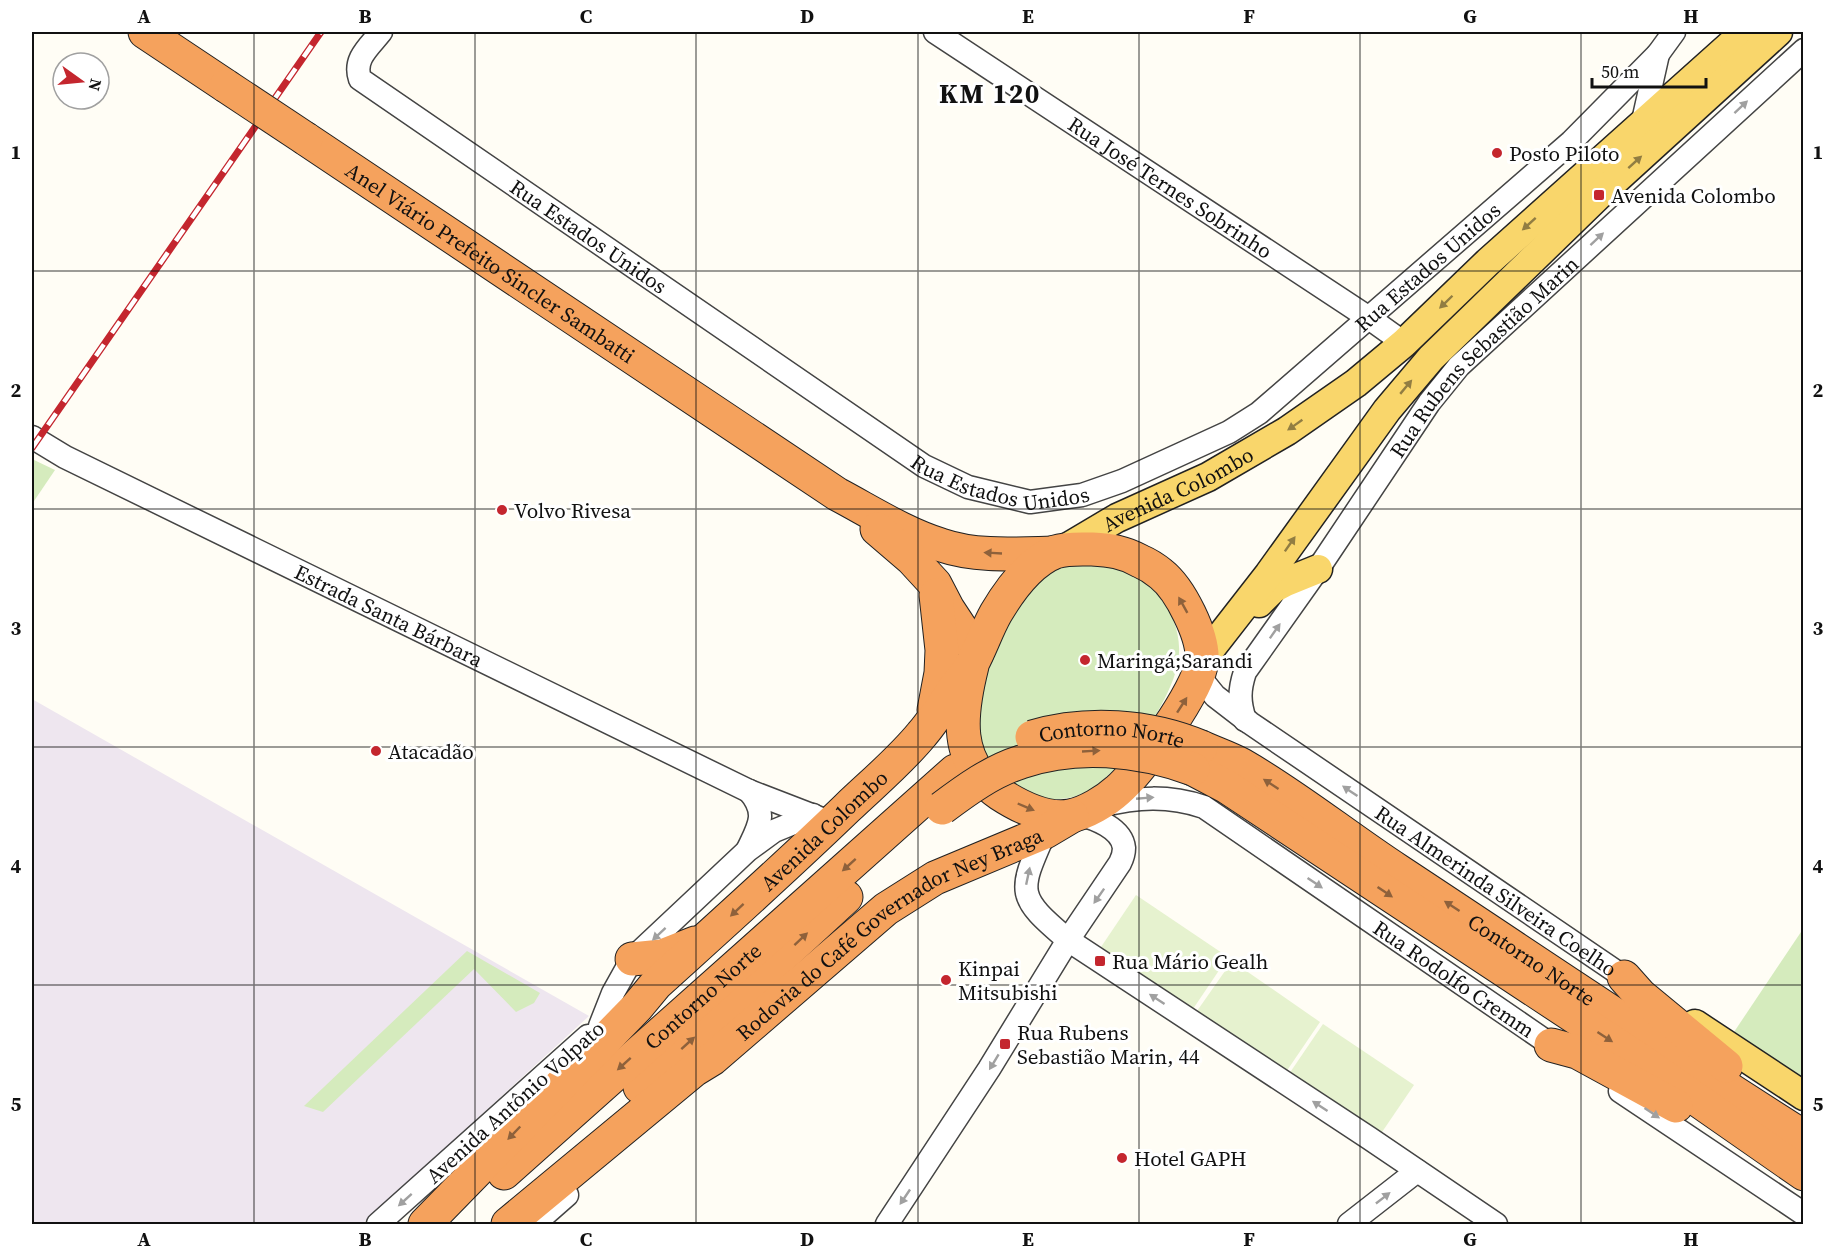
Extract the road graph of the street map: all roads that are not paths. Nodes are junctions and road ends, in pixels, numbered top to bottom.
1 (145, 32) edge
2 (381, 32) edge
3 (935, 32) edge
4 (1674, 32) edge
5 (1745, 32) edge
6 (1778, 32) edge
7 (1803, 50) edge
8 (1658, 54) junction
9 (1643, 121) junction
10 (1370, 318) junction
11 (1404, 344) junction
12 (32, 437) edge
13 (837, 494) junction
14 (1058, 552) junction
15 (1318, 569) junction
16 (935, 584) junction
17 (1207, 657) junction
18 (974, 659) junction
19 (1245, 720) junction
20 (930, 724) junction
21 (749, 791) junction
22 (1074, 817) junction
23 (823, 819) junction
24 (748, 850) junction
25 (707, 937) junction
26 (1068, 940) junction
27 (632, 959) junction
28 (1624, 977) junction
29 (656, 984) junction
30 (600, 1026) junction
31 (1551, 1045) junction
32 (712, 1059) junction
33 (1803, 1096) edge
34 (1803, 1125) edge
35 (1803, 1137) edge
36 (1417, 1171) junction
37 (1803, 1176) edge
38 (1803, 1214) edge
39 (378, 1224) edge
40 (424, 1224) edge
41 (447, 1224) edge
42 (490, 1224) edge
43 (508, 1224) edge
44 (534, 1224) edge
45 (887, 1224) edge
46 (1349, 1224) edge
47 (1496, 1224) edge

1 - 13 highway, Anel Viário Prefeito Sincler Sambatti, bridge
2 - 10 street, Rua Estados Unidos
3 - 10 street, Rua José Ternes Sobrinho
4 - 8 street
5 - 9 main road, Avenida Colombo
17 -> 6 main road
15 -> 7 street, Rua Rubens Sebastião Marin
8 - 9 street
8 - 10 street, Rua Estados Unidos
9 -> 11 main road, Avenida Colombo
10 - 11 street, Rua José Ternes Sobrinho
11 -> 14 main road, Avenida Colombo
12 - 21 street, Estrada Santa Bárbara
14 -> 13 highway, Anel Viário Prefeito Sincler Sambatti
13 - 16 highway, Anel Viário Prefeito Sincler Sambatti
17 -> 14 highway, Anel Viário Prefeito Sincler Sambatti
14 - 18 highway, Avenida Colombo
15 - 17 main road
19 -> 15 street, Rua Rubens Sebastião Marin
16 - 18 highway, Anel Viário Prefeito Sincler Sambatti
16 - 20 highway
17 - 19 street, Rua Almerinda Silveira Coelho
22 -> 17 highway
18 - 20 highway, Avenida Colombo
18 -> 22 highway
28 -> 19 street, Rua Almerinda Silveira Coelho
20 - 23 highway, Avenida Colombo
21 - 23 street, Estrada Santa Bárbara
21 - 24 street
26 -> 22 street
22 -> 26 street
22 -> 31 street, Rua Rodolfo Cremm
22 - 32 highway, Rodovia do Café Governador Ney Braga
23 - 24 street
23 -> 25 highway, Avenida Colombo
24 -> 27 street
25 - 27 highway
25 - 29 highway, Avenida Colombo
36 -> 26 street
26 -> 45 street
27 - 30 street
28 - 33 main road, Rua Almerinda Silveira Coelho
28 - 34 highway
29 - 30 street, Avenida Antônio Volpato
29 -> 40 highway, Avenida Colombo
30 -> 39 street, Avenida Antônio Volpato
31 - 37 highway
31 -> 38 street, Rua Rodolfo Cremm
32 - 43 highway, Rodovia do Café Governador Ney Braga
32 - 44 street
35 -> 41 highway, Contorno Norte, bridge
46 -> 36 street
36 - 47 street
42 -> 37 highway, Contorno Norte, bridge

